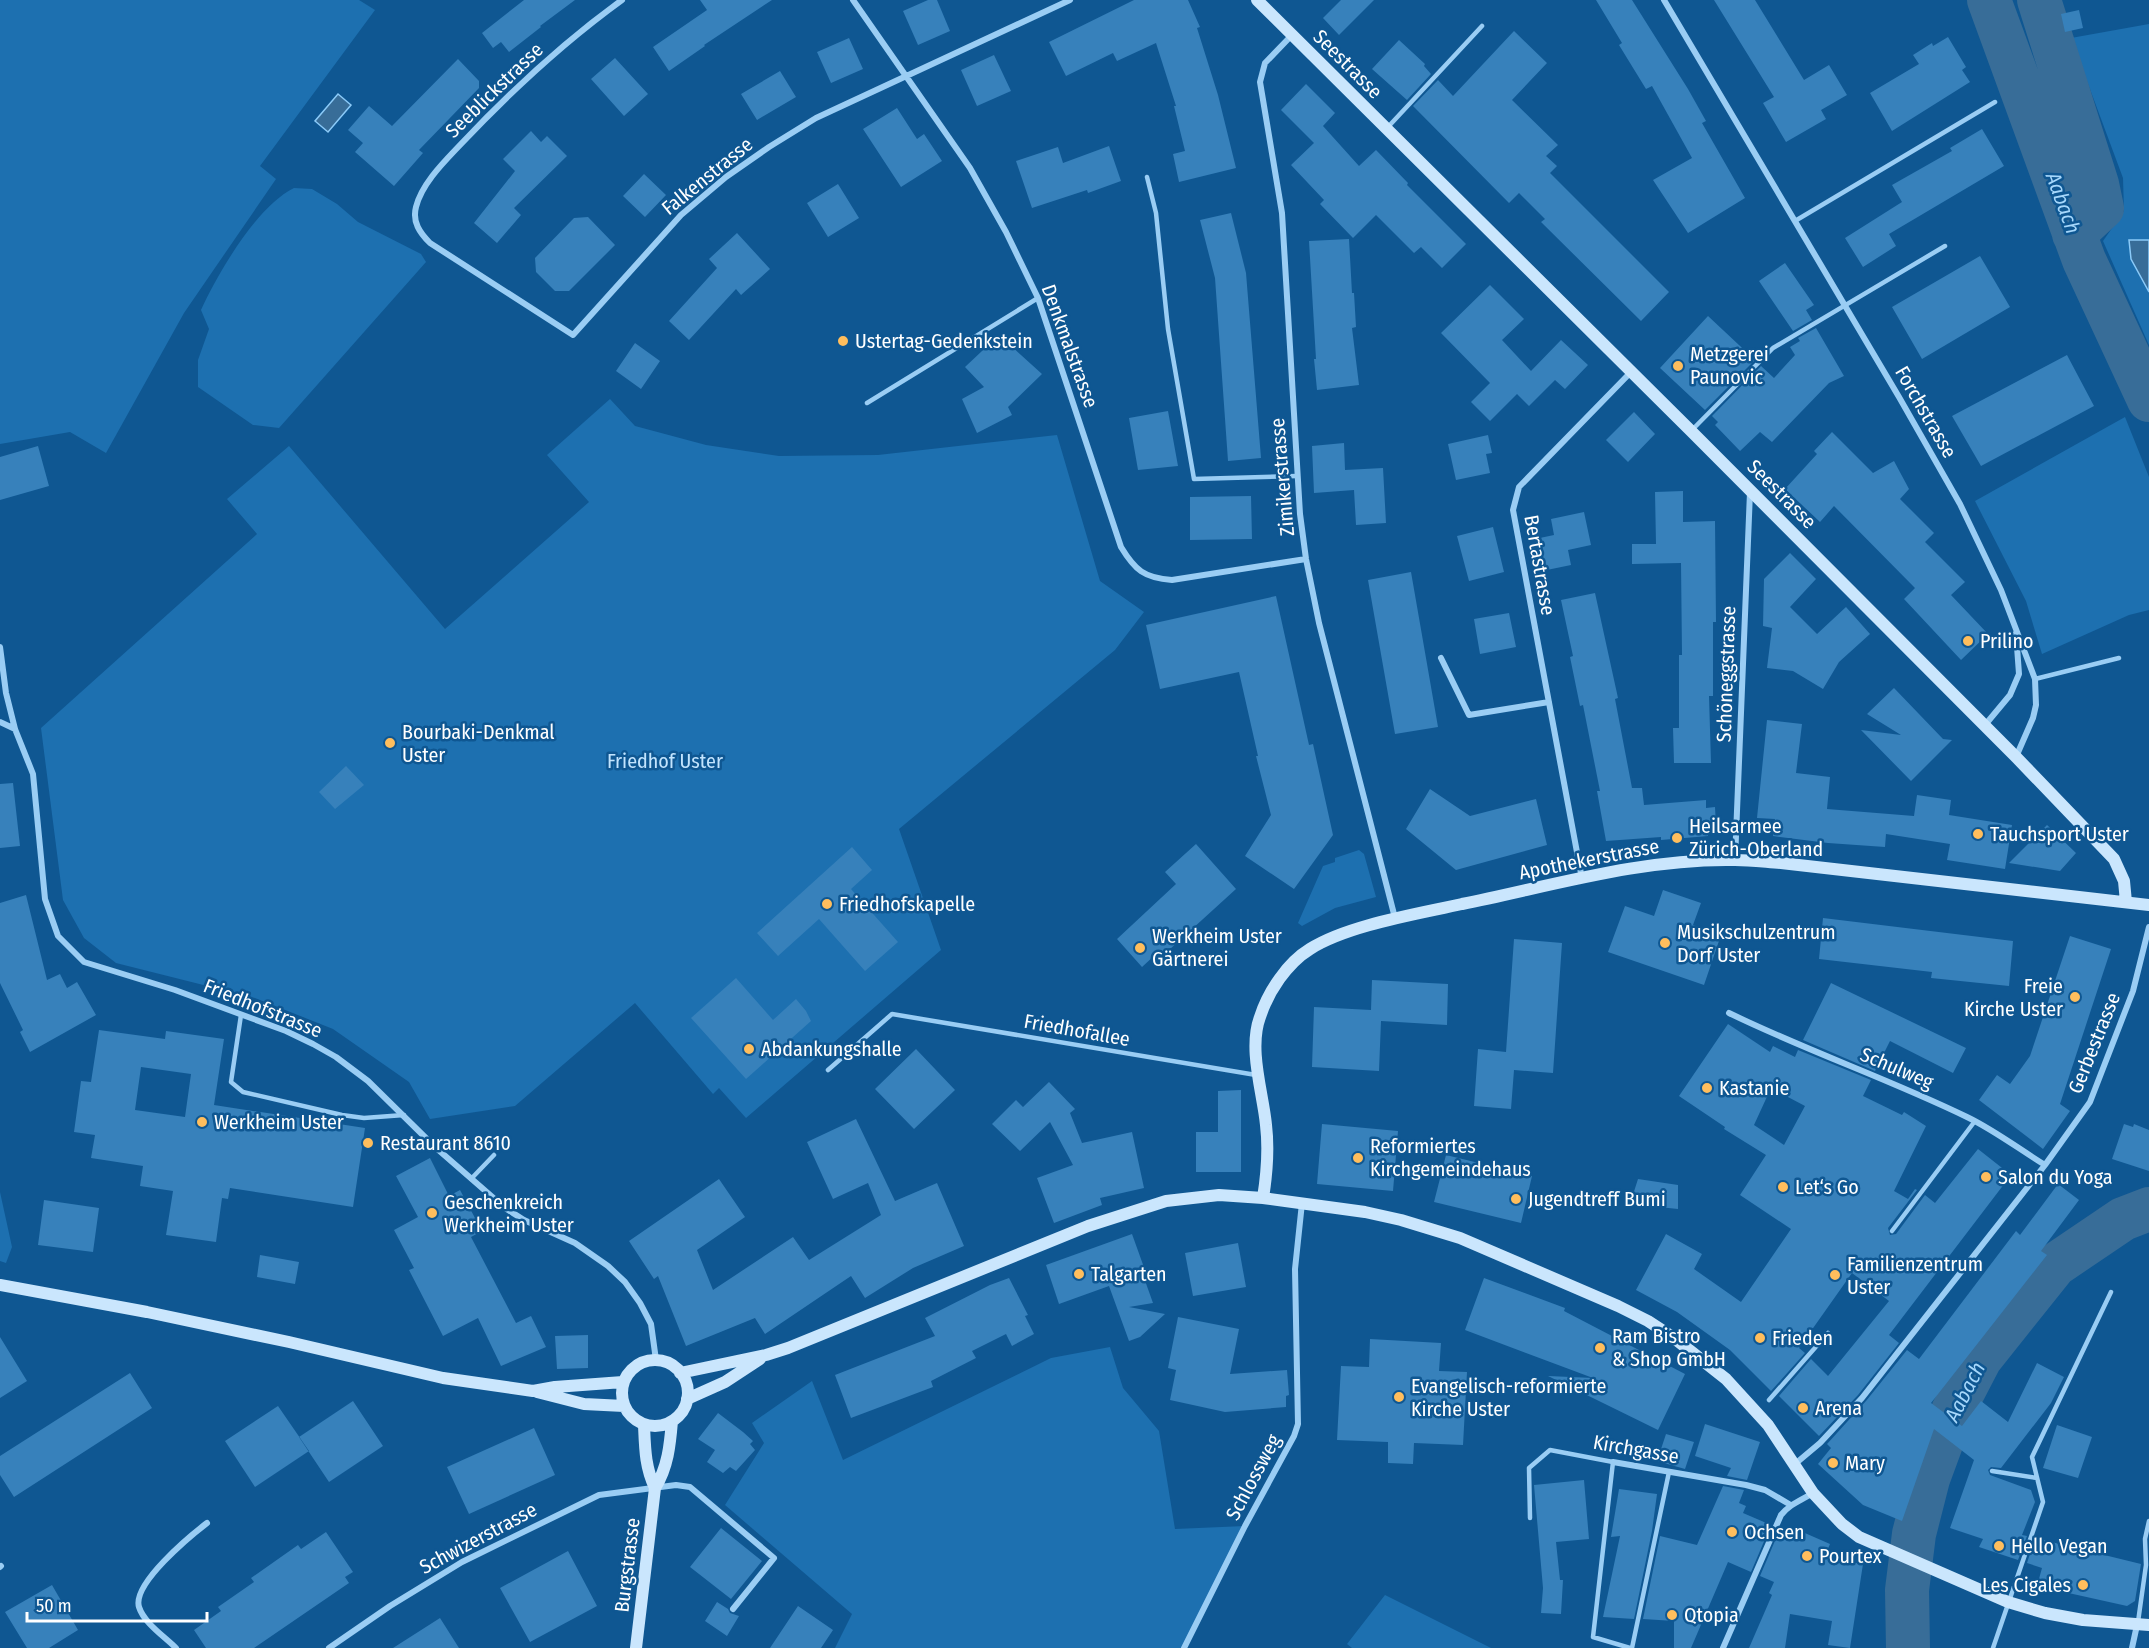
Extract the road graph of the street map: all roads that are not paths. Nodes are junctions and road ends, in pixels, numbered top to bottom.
1 (622, 0) edge
2 (853, 0) edge
3 (1070, 0) edge
4 (1257, 0) edge
5 (1664, 0) edge
6 (1482, 26) dead end
7 (1292, 35) junction
8 (905, 76) junction
9 (1995, 102) dead end
10 (1386, 129) junction
11 (1147, 177) dead end
12 (415, 221) joint
13 (1795, 221) junction
14 (1945, 246) dead end
15 (1038, 298) junction
16 (1845, 304) junction
17 (1632, 371) junction
18 (867, 403) dead end
19 (1691, 430) junction
20 (1297, 476) junction
21 (1750, 490) junction
22 (1306, 558) junction
23 (2016, 626) junction
24 (0, 647) edge
25 (1441, 658) dead end
26 (2118, 658) dead end
27 (2035, 679) junction
28 (1549, 702) junction
29 (0, 722) edge
30 (1984, 725) junction
31 (15, 729) junction
32 (2016, 757) junction
33 (1735, 860) junction
34 (1582, 879) junction
35 (2126, 902) junction
36 (2149, 905) edge
37 (1395, 918) junction
38 (2149, 927) edge
39 (1729, 1013) dead end
40 (241, 1015) junction
41 (828, 1070) dead end
42 (1258, 1075) junction
43 (404, 1115) junction
44 (1975, 1121) junction
45 (494, 1155) dead end
46 (2045, 1165) junction
47 (471, 1179) junction
48 (1263, 1198) junction
49 (1302, 1203) junction
50 (1892, 1231) dead end
51 (0, 1286) edge
52 (2111, 1292) dead end
53 (1828, 1333) dead end
54 (766, 1355) junction
55 (656, 1360) junction
56 (680, 1373) junction
57 (624, 1382) junction
58 (533, 1391) junction
59 (687, 1399) junction
60 (1769, 1400) dead end
61 (624, 1406) junction
62 (672, 1421) junction
63 (644, 1425) junction
64 (1613, 1462) junction
65 (1795, 1464) junction
66 (1992, 1471) dead end
67 (1669, 1472) junction
68 (2037, 1478) junction
69 (655, 1488) junction
70 (1813, 1493) junction
71 (1790, 1504) junction
72 (1530, 1518) dead end
73 (2149, 1521) edge
74 (207, 1523) dead end
75 (2008, 1602) junction
76 (733, 1609) dead end
77 (2143, 1625) edge
78 (176, 1648) edge
79 (329, 1648) edge
80 (636, 1648) edge
81 (1184, 1648) edge
82 (1631, 1648) edge
83 (1723, 1648) edge
84 (1993, 1648) edge
85 (2132, 1648) edge

1 - 12 street, Seeblickstrasse
2 - 8 street, Denkmalstrasse
3 - 8 street, Falkenstrasse
4 - 7 street, Seestrasse
5 - 13 street, Forchstrasse
6 - 10 lane, Seestrasse
7 - 10 street, Seestrasse
7 - 20 street, Zimikerstrasse
8 - 12 street, Falkenstrasse
8 - 15 street, Denkmalstrasse
9 - 13 lane
10 - 17 street, Seestrasse
11 - 20 lane
13 - 16 street, Forchstrasse
14 - 16 lane
15 - 18 lane
15 - 22 street, Denkmalstrasse
16 - 19 lane
16 - 23 street, Forchstrasse
17 - 19 street, Seestrasse
17 - 28 street, Bertastrasse
19 - 21 street, Seestrasse
20 - 22 street, Zimikerstrasse
21 - 30 street, Seestrasse
21 - 33 street, Schöneggstrasse
22 - 37 street, Zimikerstrasse
23 - 27 street, Forchstrasse
23 - 30 street, Forchstrasse
24 - 31 street, Friedhofstrasse
25 - 28 street
26 - 27 lane
27 - 32 street, Forchstrasse
28 - 34 street, Bertastrasse
29 - 31 street
30 - 32 street, Seestrasse
31 - 40 street, Friedhofstrasse
32 - 35 street, Seestrasse
33 - 34 street, Apothekerstrasse
33 - 35 street, Apothekerstrasse
34 - 37 street, Apothekerstrasse
35 - 36 street, Apothekerstrasse
37 - 42 street, Apothekerstrasse
38 - 46 street, Gerbestrasse
39 - 44 street, Schulweg
40 - 43 street, Friedhofstrasse
40 - 43 lane
41 - 42 lane, Friedhofallee
42 - 48 street, Apothekerstrasse
43 - 47 street, Friedhofstrasse
44 - 46 street, Schulweg
44 - 50 lane
45 - 47 lane
46 - 65 street, Gerbestrasse
47 - 55 street, Friedhofstrasse
48 - 49 street
48 - 54 street
49 - 65 street
49 - 81 street, Schlossweg
51 - 58 street
52 - 68 lane
53 - 60 lane
54 - 56 street
54 - 59 street
55 - 56 street
55 - 57 street
56 - 59 street
57 - 58 street
57 - 61 street
58 - 61 street
59 - 62 street
61 - 63 street
62 - 63 street
62 - 69 street, Burgstrasse
63 - 69 street, Burgstrasse
64 - 67 street, Kirchgasse
64 - 72 lane, Kirchgasse
64 - 82 lane
65 - 70 street
66 - 68 lane
67 - 71 street, Kirchgasse
67 - 82 lane
68 - 75 lane
69 - 76 street, Schwizerstrasse
69 - 79 street, Schwizerstrasse
69 - 80 street, Burgstrasse
70 - 71 street
70 - 75 street
71 - 83 street
73 - 77 lane
74 - 78 street
75 - 77 street
75 - 84 lane
77 - 85 street

